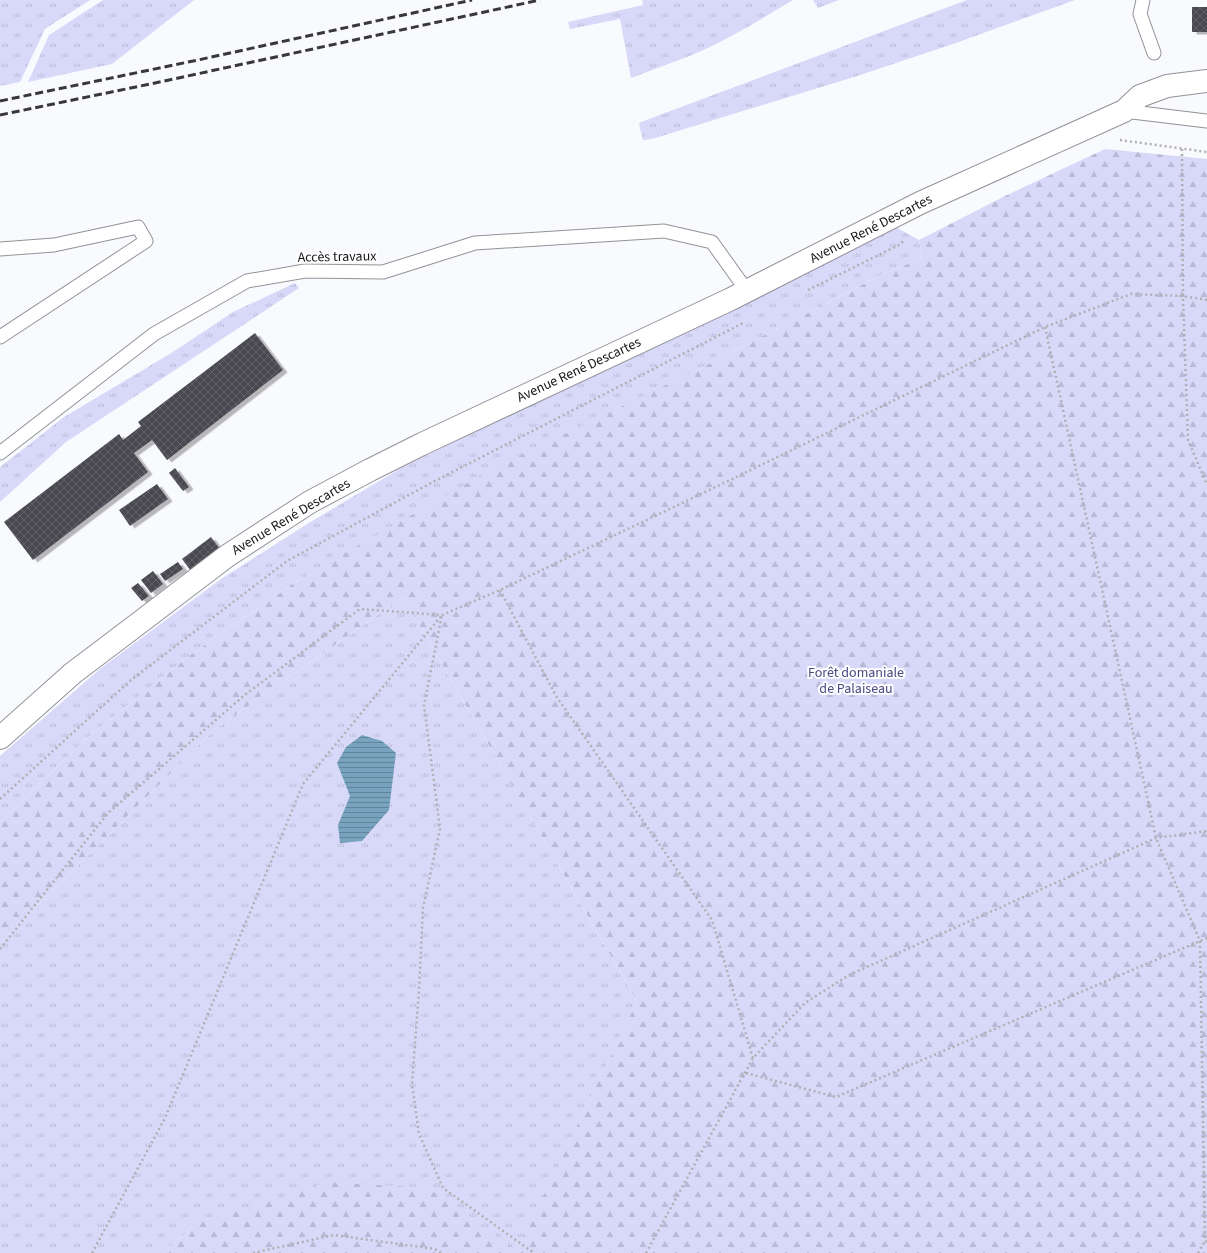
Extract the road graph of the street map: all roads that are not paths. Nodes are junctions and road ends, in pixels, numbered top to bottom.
1 (1143, 0) edge
2 (1154, 53) dead end
3 (1206, 81) edge
4 (1124, 111) junction
5 (1207, 121) edge
6 (0, 249) edge
7 (747, 291) junction
8 (0, 337) edge
9 (0, 453) edge
10 (0, 738) edge

1 - 2 lane
3 - 4 street, Avenue René Descartes
4 - 5 lane
4 - 7 street, Avenue René Descartes
6 - 8 lane
7 - 9 lane, Accès travaux
7 - 10 street, Avenue René Descartes

